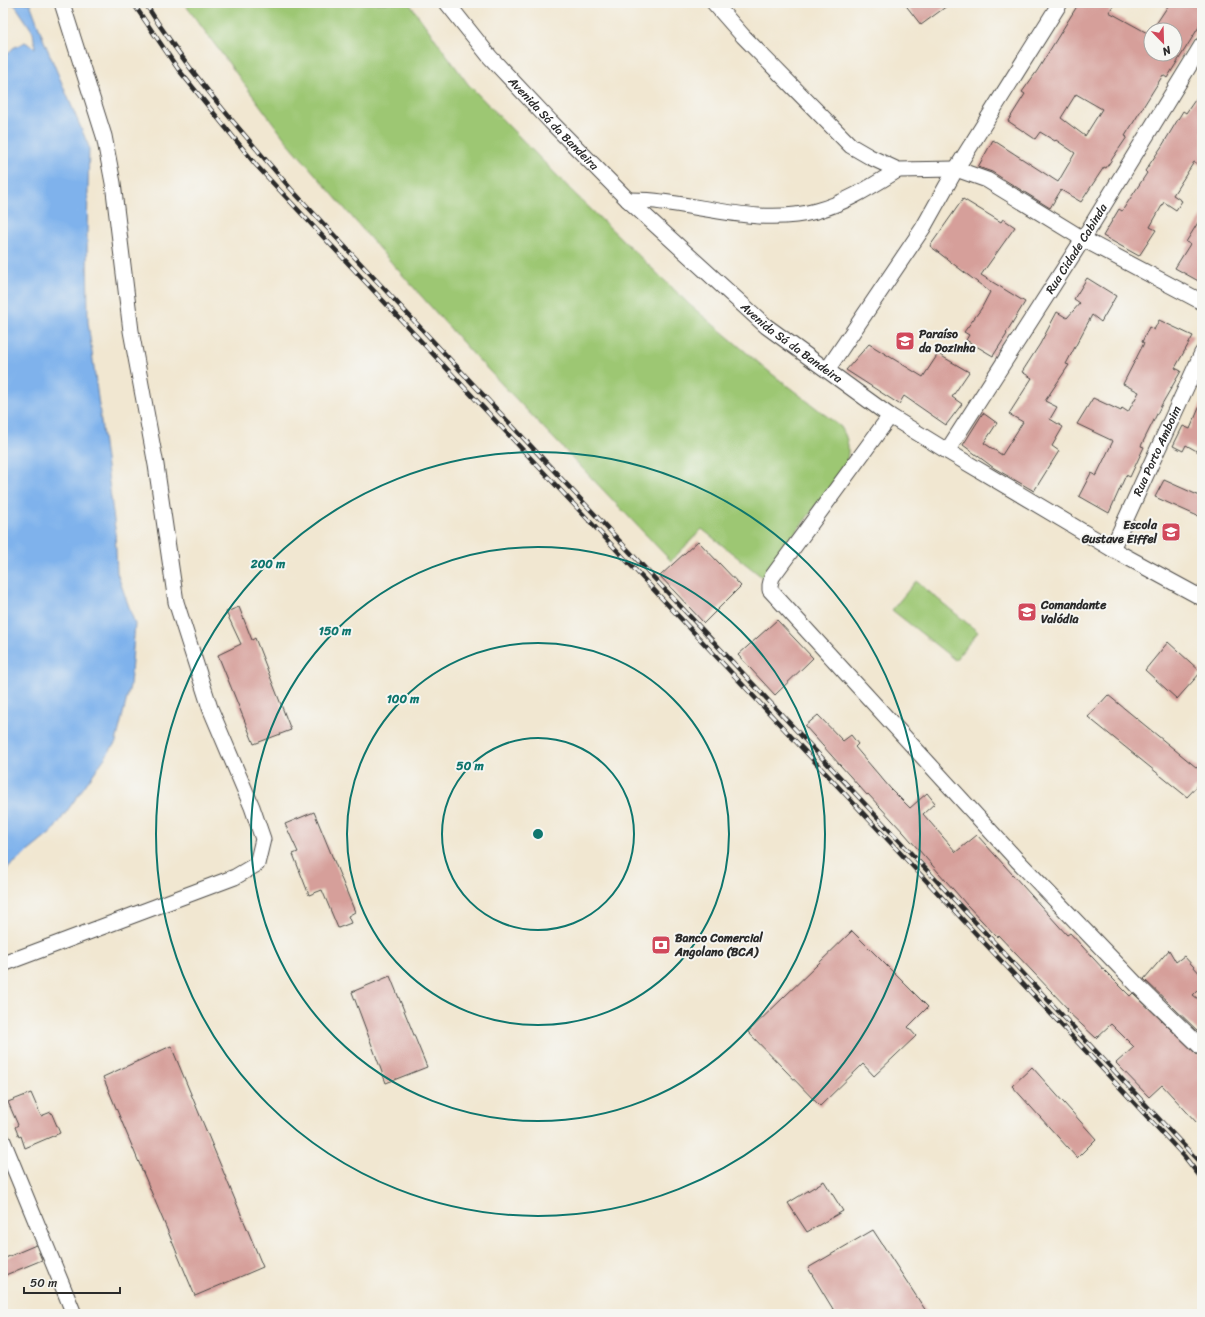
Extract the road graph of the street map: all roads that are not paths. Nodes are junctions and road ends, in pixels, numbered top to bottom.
1 (62, 3) edge
2 (447, 3) edge
3 (714, 3) edge
4 (1060, 3) edge
5 (1202, 45) edge
6 (956, 168) junction
7 (898, 170) junction
8 (628, 200) junction
9 (1083, 239) junction
10 (1202, 302) edge
11 (1202, 353) edge
12 (826, 370) junction
13 (890, 416) junction
14 (947, 452) junction
15 (1112, 549) junction
16 (1202, 598) edge
17 (3, 964) edge
18 (1202, 1048) edge
19 (3, 1141) edge
20 (74, 1314) edge

1 - 17 street
2 - 8 street, Avenida Sá da Bandeira
3 - 7 street
4 - 6 street
5 - 9 street, Rua Cidade Cabinda
6 - 7 street
6 - 9 street
6 - 12 street
7 - 8 street
8 - 12 street, Avenida Sá da Bandeira
9 - 10 street
9 - 14 street, Rua Cidade Cabinda
11 - 15 street, Rua Porto Amboim
12 - 13 street, Avenida Sá da Bandeira
13 - 14 street, Avenida Sá da Bandeira
13 - 18 street
14 - 15 street, Avenida Sá da Bandeira
15 - 16 street, Avenida Sá da Bandeira
19 - 20 street

